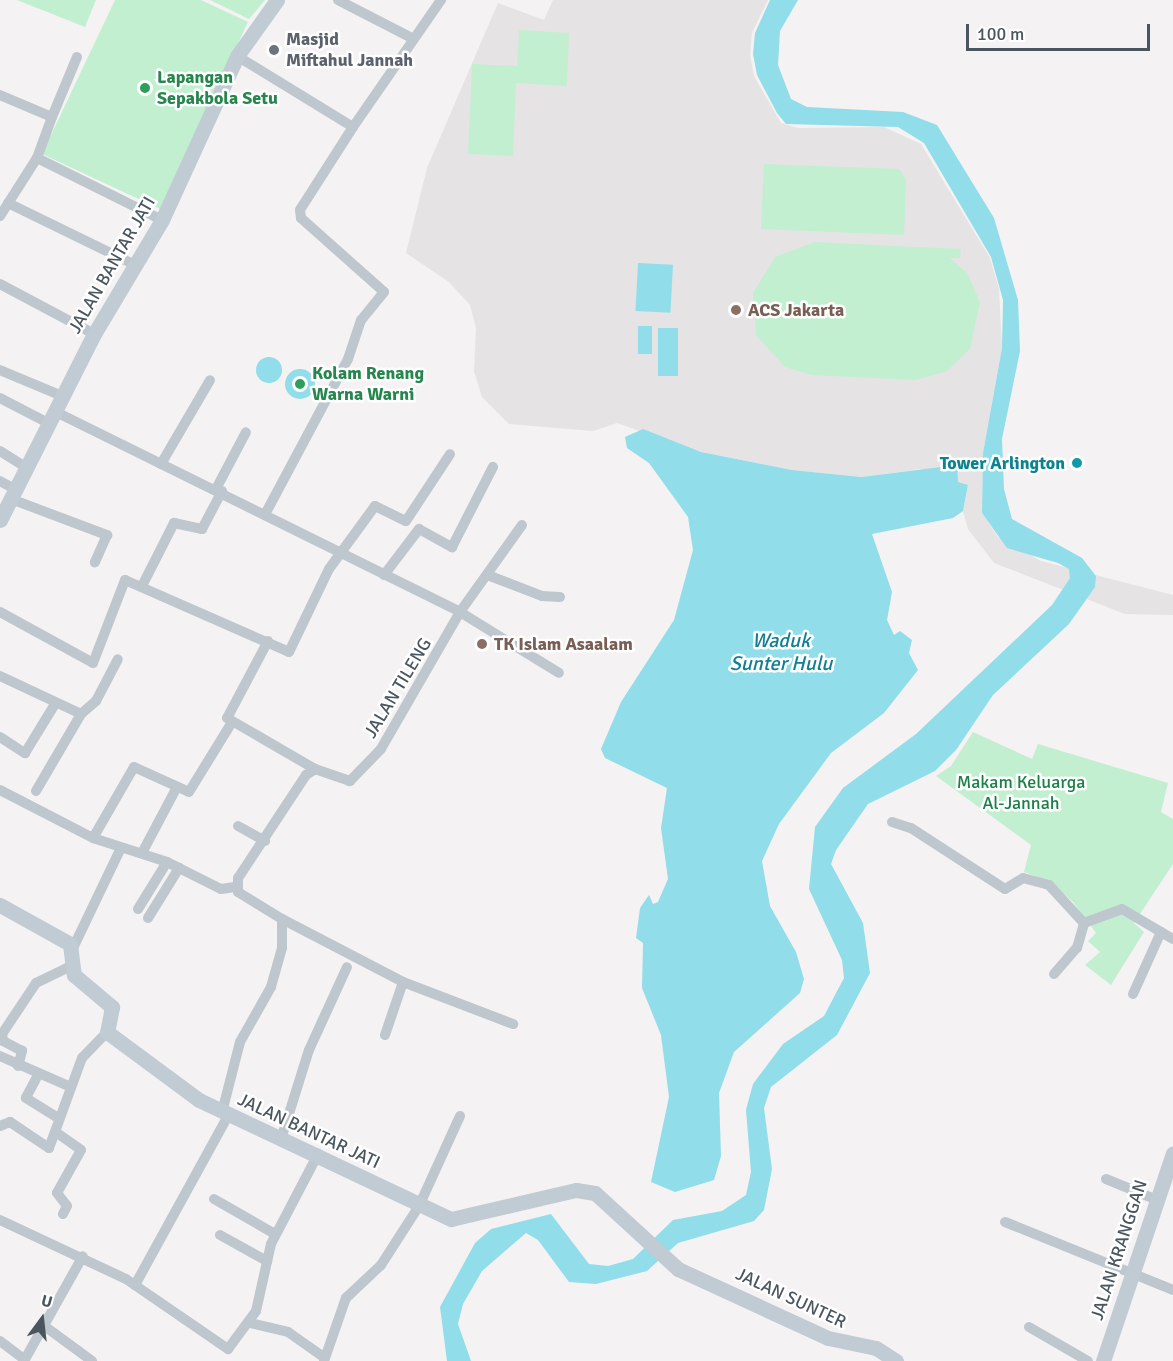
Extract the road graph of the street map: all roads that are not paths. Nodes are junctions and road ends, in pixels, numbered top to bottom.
1 (277, 0) edge
2 (338, 0) edge
3 (441, 0) edge
4 (412, 38) junction
5 (237, 56) junction
6 (77, 57) dead end
7 (0, 95) edge
8 (52, 117) junction
9 (353, 127) junction
10 (37, 158) junction
11 (8, 203) junction
12 (0, 216) edge
13 (162, 220) junction
14 (138, 266) junction
15 (0, 284) edge
16 (94, 334) junction
17 (0, 370) edge
18 (210, 380) dead end
19 (62, 396) junction
20 (0, 398) edge
21 (51, 417) junction
22 (246, 432) dead end
23 (0, 451) edge
24 (450, 454) dead end
25 (162, 464) junction
26 (493, 467) dead end
27 (27, 468) junction
28 (0, 481) edge
29 (219, 490) junction
30 (13, 494) junction
31 (267, 511) junction
32 (0, 520) edge
33 (522, 525) dead end
34 (341, 554) junction
35 (95, 562) dead end
36 (384, 575) junction
37 (490, 576) junction
38 (142, 586) junction
39 (560, 597) dead end
40 (0, 612) edge
41 (460, 612) junction
42 (268, 641) junction
43 (118, 659) dead end
44 (560, 673) dead end
45 (0, 676) edge
46 (55, 704) junction
47 (81, 714) junction
48 (231, 722) junction
49 (0, 738) edge
50 (315, 769) junction
51 (177, 787) junction
52 (36, 791) dead end
53 (2, 796) edge
54 (892, 822) dead end
55 (238, 826) dead end
56 (93, 838) junction
57 (265, 841) junction
58 (121, 848) junction
59 (142, 853) junction
60 (167, 862) junction
61 (179, 868) junction
62 (235, 887) junction
63 (0, 905) edge
64 (138, 909) dead end
65 (148, 918) dead end
66 (282, 919) junction
67 (1084, 923) junction
68 (1161, 932) junction
69 (1173, 939) edge
70 (73, 948) junction
71 (71, 966) junction
72 (347, 967) dead end
73 (1054, 974) dead end
74 (403, 982) junction
75 (1133, 994) dead end
76 (513, 1024) dead end
77 (107, 1032) junction
78 (386, 1035) dead end
79 (0, 1056) edge
80 (18, 1066) junction
81 (38, 1075) junction
82 (71, 1087) junction
83 (225, 1113) junction
84 (460, 1116) dead end
85 (57, 1117) junction
86 (0, 1126) edge
87 (57, 1134) junction
88 (282, 1136) junction
89 (1173, 1153) edge
90 (318, 1154) junction
91 (1106, 1179) dead end
92 (214, 1199) dead end
93 (1155, 1200) junction
94 (419, 1206) junction
95 (63, 1214) dead end
96 (0, 1220) edge
97 (1005, 1222) dead end
98 (275, 1234) junction
99 (220, 1235) dead end
100 (83, 1256) junction
101 (267, 1261) junction
102 (672, 1264) joint
103 (1132, 1271) junction
104 (135, 1285) junction
105 (1173, 1290) edge
106 (250, 1323) junction
107 (43, 1325) junction
108 (1029, 1327) dead end
109 (0, 1341) edge
110 (25, 1360) edge
111 (324, 1360) edge
112 (92, 1361) edge
113 (896, 1361) edge
114 (1088, 1361) edge
115 (1103, 1361) edge

1 - 5 street, JALAN BANTAR JATI
2 - 4 street
3 - 4 street
4 - 9 street
5 - 9 street
5 - 13 street, JALAN BANTAR JATI
6 - 8 street
7 - 8 street
8 - 10 street
9 - 31 street
10 - 11 street
10 - 13 street
11 - 12 street
11 - 14 street
13 - 14 street, JALAN BANTAR JATI
14 - 16 street, JALAN BANTAR JATI
15 - 16 street
16 - 19 street, JALAN BANTAR JATI
17 - 19 street
18 - 25 street
19 - 21 street, JALAN BANTAR JATI
20 - 21 street
21 - 25 street
21 - 27 street, JALAN BANTAR JATI
22 - 29 street
23 - 27 street
24 - 34 street
25 - 29 street
26 - 36 street
27 - 30 street, JALAN BANTAR JATI
28 - 30 street
29 - 31 street
29 - 38 street
30 - 32 street, JALAN BANTAR JATI
30 - 35 street
31 - 34 street
33 - 37 street, JALAN TILENG
34 - 36 street
34 - 42 street
36 - 41 street
37 - 39 street
37 - 41 street, JALAN TILENG
38 - 40 street
38 - 42 street
41 - 44 street
41 - 50 street, JALAN TILENG
42 - 48 street
43 - 47 street
45 - 46 street
46 - 47 street
46 - 49 street
47 - 52 street
48 - 50 street, JALAN TILENG
48 - 51 street
50 - 57 street
51 - 56 street
51 - 59 street
53 - 56 street
54 - 67 street
55 - 57 street
56 - 58 street
57 - 62 street
58 - 59 street
58 - 70 street
59 - 60 street
60 - 61 street
60 - 64 street
61 - 62 street
61 - 65 street
62 - 66 street
63 - 70 street
66 - 74 street
66 - 83 street
67 - 68 street
67 - 73 street
68 - 69 street
68 - 75 street
70 - 71 street
71 - 77 street
71 - 80 street
72 - 88 street
74 - 76 street
74 - 78 street
77 - 82 street
77 - 83 street, JALAN BANTAR JATI
79 - 80 street
80 - 81 street
81 - 82 street
81 - 85 street
82 - 85 street
83 - 88 street, JALAN BANTAR JATI
83 - 104 street
84 - 94 street
85 - 87 street
86 - 87 street
87 - 95 street
88 - 90 street, JALAN BANTAR JATI
89 - 93 street, JALAN KRANGGAN
90 - 94 street, JALAN BANTAR JATI
90 - 98 street
91 - 93 street
92 - 98 street
93 - 103 street, JALAN KRANGGAN
94 - 102 street, JALAN BANTAR JATI
94 - 111 street
96 - 100 street
97 - 103 street
98 - 101 street
99 - 101 street
100 - 104 street
100 - 107 street
101 - 106 street
102 - 113 street, JALAN SUNTER
103 - 105 street
103 - 115 street, JALAN KRANGGAN
104 - 106 street
106 - 111 street
107 - 110 street
107 - 112 street
108 - 114 street
109 - 110 street

